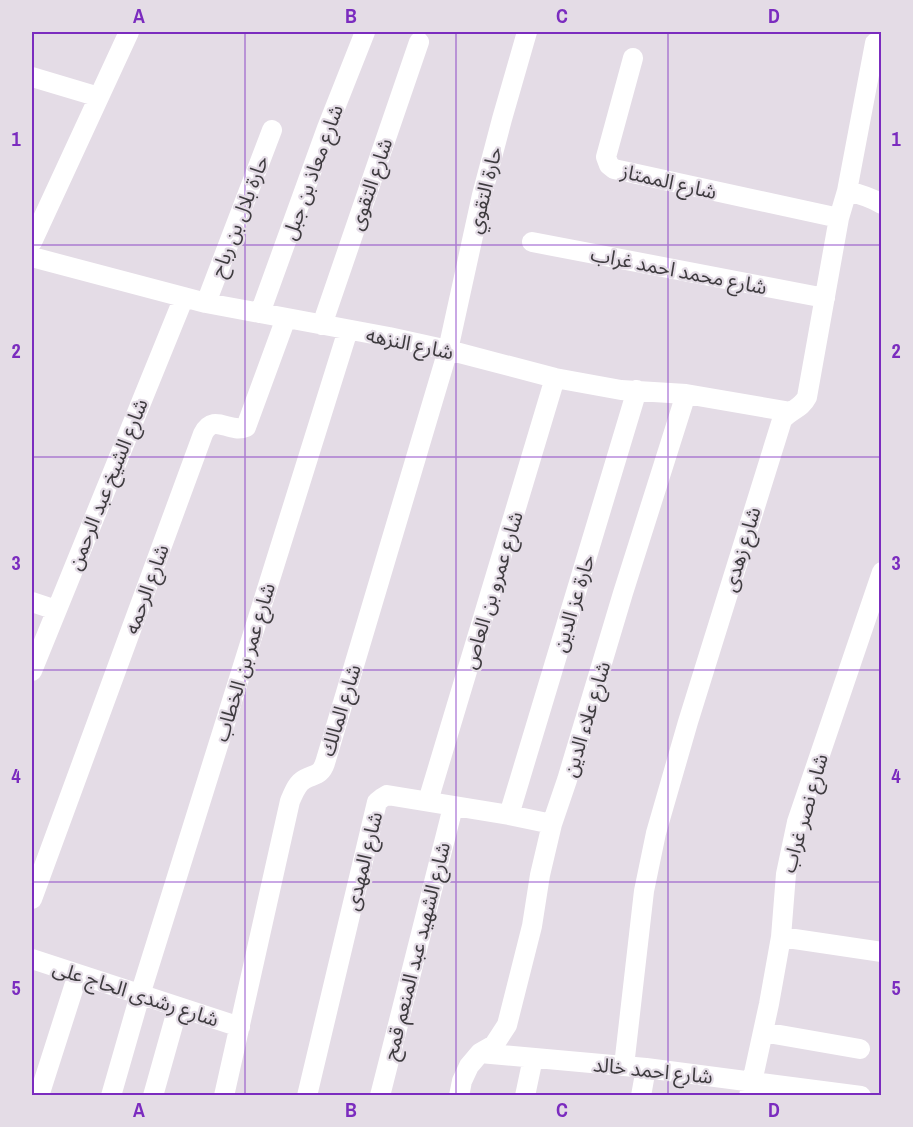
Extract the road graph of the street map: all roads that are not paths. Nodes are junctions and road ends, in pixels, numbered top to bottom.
1 (129, 32) edge
2 (365, 32) edge
3 (527, 32) edge
4 (419, 42) dead end
5 (875, 43) dead end
6 (633, 58) dead end
7 (32, 77) edge
8 (99, 97) junction
9 (272, 130) dead end
10 (847, 191) junction
11 (41, 200) edge
12 (882, 204) edge
13 (839, 218) junction
14 (32, 242) edge
15 (532, 242) dead end
16 (32, 257) edge
17 (184, 297) junction
18 (825, 298) junction
19 (206, 303) junction
20 (260, 313) junction
21 (286, 318) junction
22 (322, 325) junction
23 (348, 330) junction
24 (448, 350) junction
25 (555, 378) junction
26 (637, 390) junction
27 (686, 394) junction
28 (791, 412) junction
29 (882, 572) edge
30 (32, 602) edge
31 (56, 610) junction
32 (32, 671) edge
33 (428, 801) junction
34 (453, 807) junction
35 (509, 815) junction
36 (552, 824) junction
37 (32, 899) edge
38 (781, 937) junction
39 (882, 952) edge
40 (32, 959) edge
41 (78, 974) junction
42 (140, 994) junction
43 (177, 1007) junction
44 (240, 1027) junction
45 (763, 1032) junction
46 (487, 1049) junction
47 (860, 1049) dead end
48 (533, 1058) junction
49 (624, 1066) junction
50 (646, 1068) junction
51 (751, 1088) edge
52 (39, 1095) edge
53 (111, 1095) edge
54 (153, 1095) edge
55 (224, 1095) edge
56 (307, 1095) edge
57 (380, 1095) edge
58 (459, 1095) edge
59 (525, 1095) edge
60 (641, 1095) edge
61 (861, 1095) edge

1 - 8 street
2 - 20 street, شارع معاذ بن جبل
3 - 24 street, حارة التقوي
4 - 22 street, شارع التقوى
5 - 10 street, شارع زهدى
6 - 13 street, شارع الممتاز
7 - 8 street
8 - 11 street
9 - 19 street, حارة بلال بن رباح
10 - 12 street
10 - 13 street, شارع زهدى
11 - 14 street
13 - 18 street, شارع زهدى
15 - 18 street, شارع محمد احمد غراب
16 - 17 street, شارع النزهه
17 - 19 street, شارع النزهه
17 - 31 street, شارع الشيخ عبد الرحمن
18 - 28 street, شارع زهدى
19 - 20 street, شارع النزهه
20 - 21 street, شارع النزهه
21 - 22 street, شارع النزهه
21 - 37 street, شارع الرحمه
22 - 23 street, شارع النزهه
23 - 24 street, شارع النزهه
23 - 42 street, شارع عمر بن الخطاب
24 - 25 street, شارع النزهه
24 - 44 street, شارع المالك
25 - 26 street, شارع النزهه
25 - 33 street, شارع عمرو بن العاص
26 - 27 street, شارع النزهه
26 - 35 street, حارة عز الدين
27 - 28 street, شارع النزهه
27 - 36 street, شارع علاء الدين
28 - 49 street, شارع زهدى
29 - 38 street, شارع نصر غراب
30 - 31 street
31 - 32 street, شارع الشيخ عبد الرحمن
33 - 34 street, شارع المهدى
33 - 56 street, شارع المهدى
34 - 35 street, شارع المهدى
34 - 57 street, شارع الشهيد عبد المنعم قمح
35 - 36 street, شارع المهدى
36 - 46 street, شارع علاء الدين
38 - 39 street
38 - 45 street, شارع نصر غراب
40 - 41 street, شارع رشدى الحاج على
41 - 42 street, شارع رشدى الحاج على
41 - 52 street
42 - 43 street, شارع رشدى الحاج على
42 - 53 street, شارع عمر بن الخطاب
43 - 44 street, شارع رشدى الحاج على
43 - 54 street
44 - 55 street, شارع المالك
45 - 47 street
45 - 51 street, شارع نصر غراب
46 - 48 street, شارع احمد خالد
46 - 58 street, شارع علاء الدين
48 - 49 street, شارع احمد خالد
48 - 59 street
49 - 50 street, شارع احمد خالد
50 - 51 street, شارع احمد خالد
50 - 60 street
51 - 61 street, شارع احمد خالد

